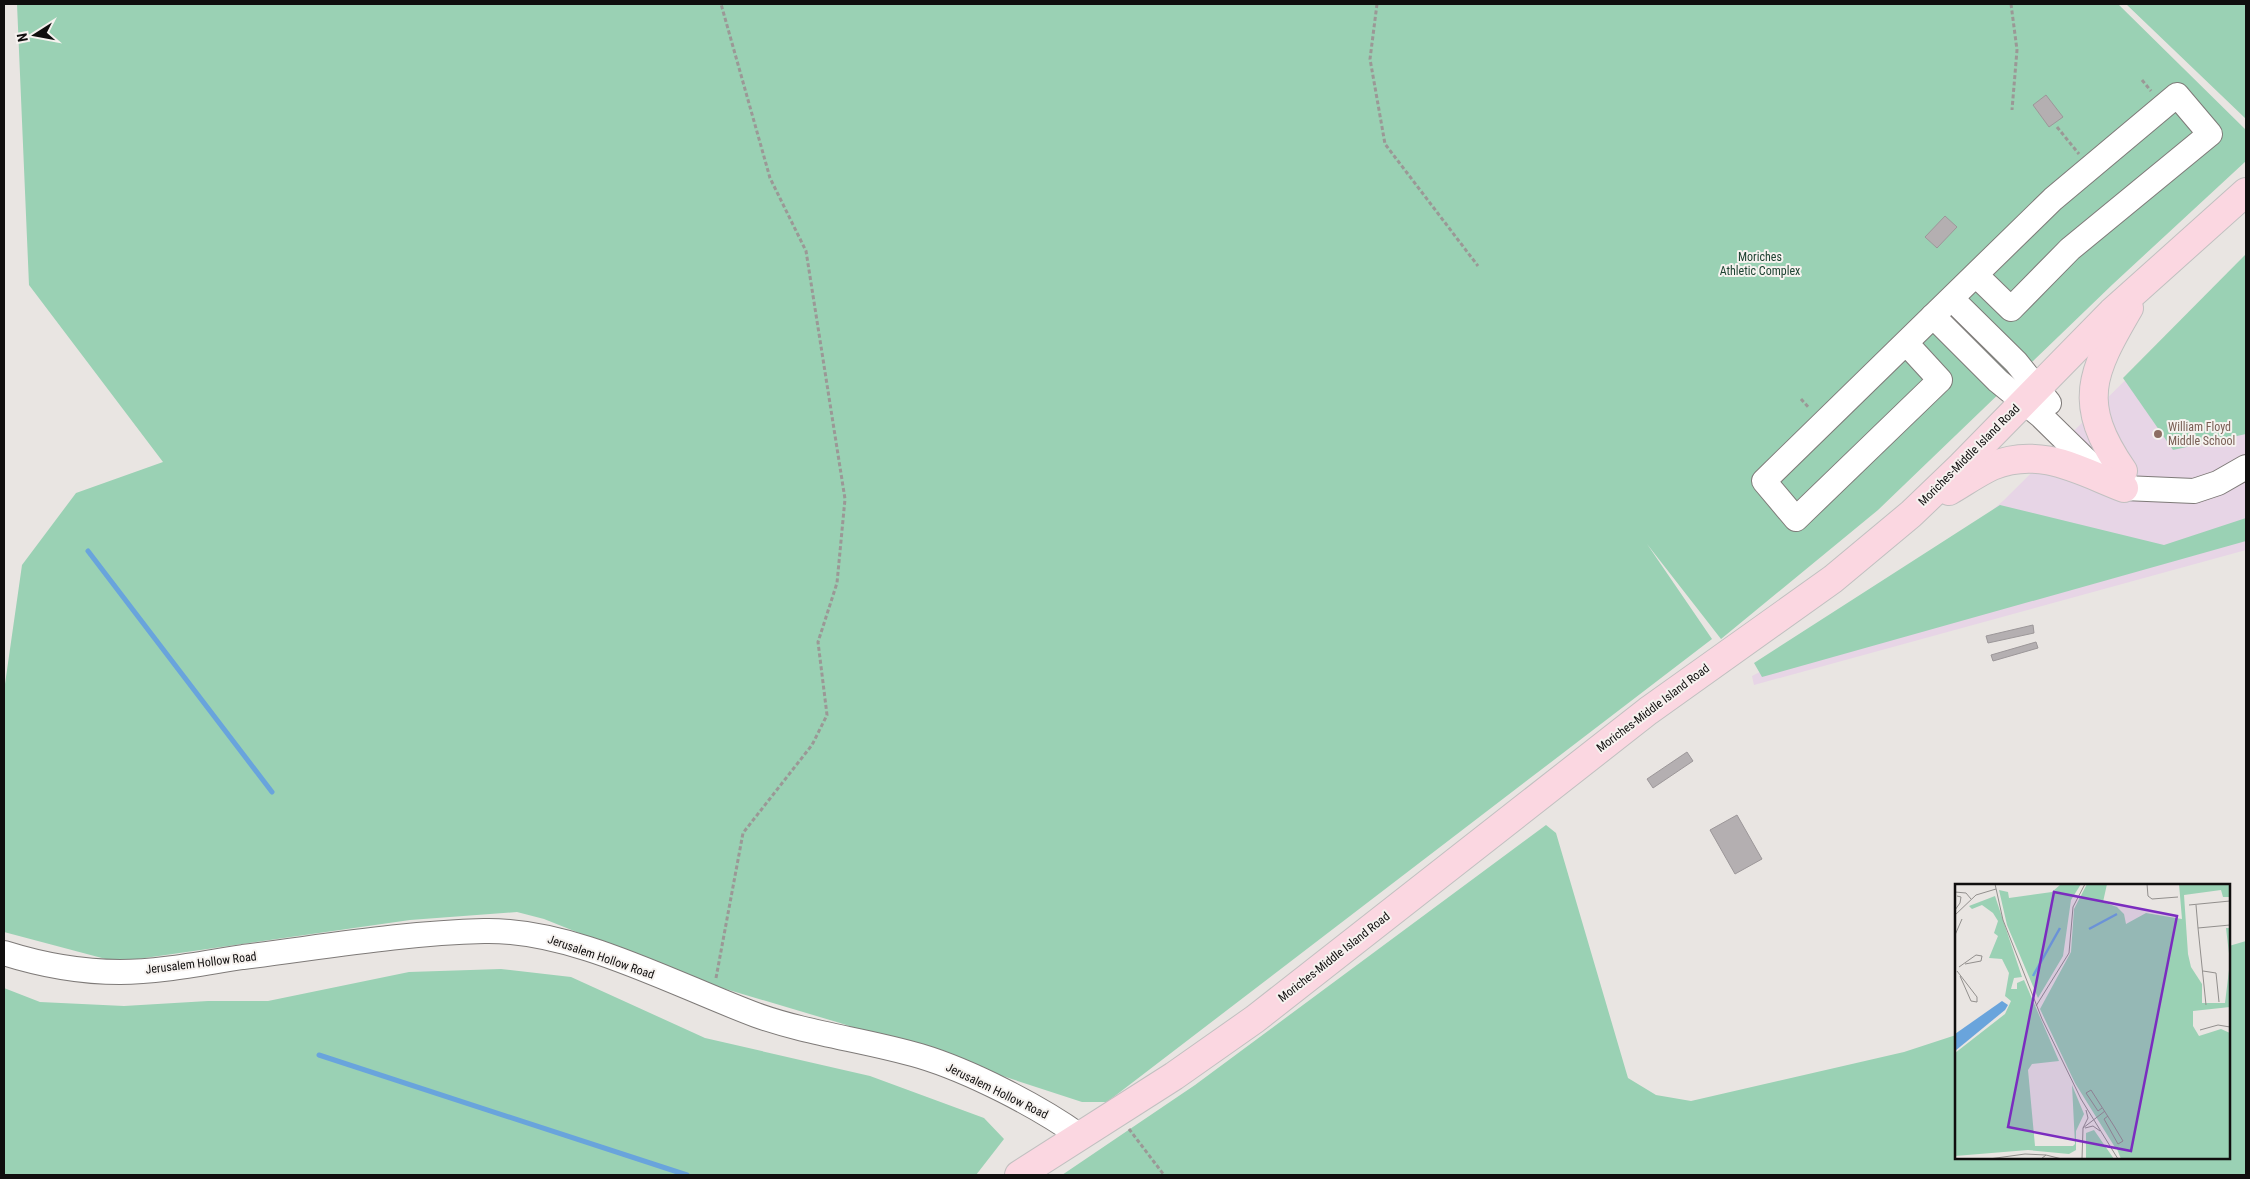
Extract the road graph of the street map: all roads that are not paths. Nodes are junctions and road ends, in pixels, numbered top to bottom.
1 (2246, 192) edge
2 (1976, 275) junction
3 (2144, 282) junction
4 (1952, 298) junction
5 (1934, 316) junction
6 (1906, 343) junction
7 (2030, 394) junction
8 (2246, 467) edge
9 (2124, 479) junction
10 (1910, 514) junction
11 (4, 953) edge
12 (1080, 1136) junction
13 (1019, 1175) edge

1 - 3 main road, Moriches-Middle Island Road
2 - 2 street
2 - 4 street
3 - 7 main road, Moriches-Middle Island Road
3 - 9 main road
4 - 5 street
4 - 7 street
5 - 6 street
5 - 7 street
6 - 6 street
7 - 9 street
7 - 10 main road, Moriches-Middle Island Road
8 - 9 street
9 - 10 main road
10 - 12 main road, Moriches-Middle Island Road
11 - 12 street, Jerusalem Hollow Road
12 - 13 main road, Moriches-Middle Island Road

